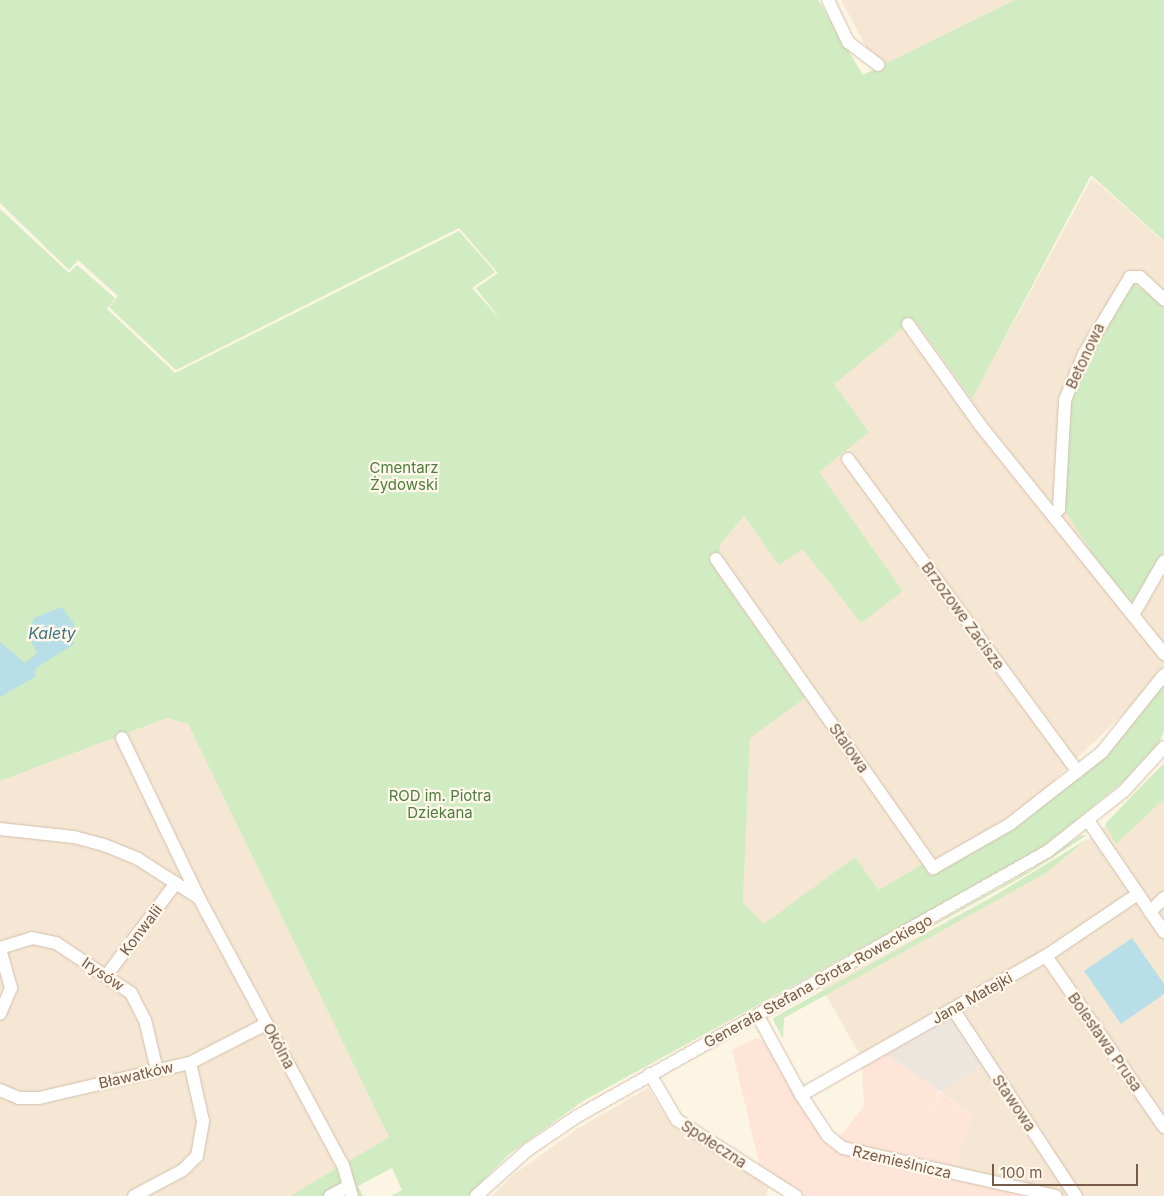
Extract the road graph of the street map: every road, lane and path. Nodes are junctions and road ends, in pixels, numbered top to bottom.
1 (828, 0) edge
2 (878, 65) dead end
3 (1164, 299) edge
4 (908, 324) dead end
5 (848, 459) dead end
6 (1058, 485) junction
7 (1037, 493) junction
8 (1055, 513) junction
9 (716, 559) dead end
10 (1164, 561) edge
11 (1133, 616) junction
12 (1164, 654) edge
13 (1164, 675) edge
14 (122, 738) dead end
15 (1164, 747) edge
16 (1078, 772) junction
17 (1089, 822) junction
18 (0, 829) edge
19 (175, 884) junction
20 (1138, 894) junction
21 (199, 898) junction
22 (1164, 898) edge
23 (1150, 912) junction
24 (1164, 932) edge
25 (0, 949) edge
26 (1046, 956) junction
27 (106, 976) junction
28 (953, 1009) junction
29 (0, 1014) edge
30 (758, 1016) junction
31 (266, 1024) junction
32 (190, 1063) junction
33 (157, 1070) junction
34 (650, 1074) junction
35 (0, 1090) edge
36 (801, 1094) junction
37 (1164, 1127) edge
38 (350, 1191) edge
39 (1074, 1193) edge
40 (134, 1196) edge
41 (330, 1196) edge
42 (476, 1196) edge
43 (796, 1196) edge
44 (1057, 1196) edge

1 - 2 street
3 - 6 street, Betonowa
4 - 7 street
5 - 16 street, Brzozowe Zacisze
6 - 7 street
6 - 8 street, Betonowa
7 - 8 street
8 - 11 street
9 - 16 street, Stalowa
10 - 11 street
11 - 12 street
13 - 16 street
14 - 21 street, Okólna
15 - 17 street, Generała Stefana Grota-Roweckiego
17 - 20 street
17 - 30 street, Generała Stefana Grota-Roweckiego
18 - 19 street
19 - 21 street
19 - 27 street, Konwalii
20 - 23 street
20 - 26 street, Jana Matejki
21 - 31 street, Okólna
22 - 23 street
23 - 24 street
25 - 27 street, Irysów
25 - 29 street
26 - 28 street, Jana Matejki
26 - 37 street, Bolesława Prusa
27 - 33 street, Irysów
28 - 36 street, Jana Matejki
28 - 39 street, Stawowa
30 - 34 street, Generała Stefana Grota-Roweckiego
30 - 36 street, Rzemieślnicza
31 - 32 street, Bławatków
31 - 38 street, Okólna
32 - 33 street, Bławatków
32 - 40 street
33 - 35 street, Bławatków
34 - 42 street, Generała Stefana Grota-Roweckiego
34 - 43 street, Społeczna
36 - 44 street, Rzemieślnicza
38 - 41 street
39 - 44 street, Rzemieślnicza

